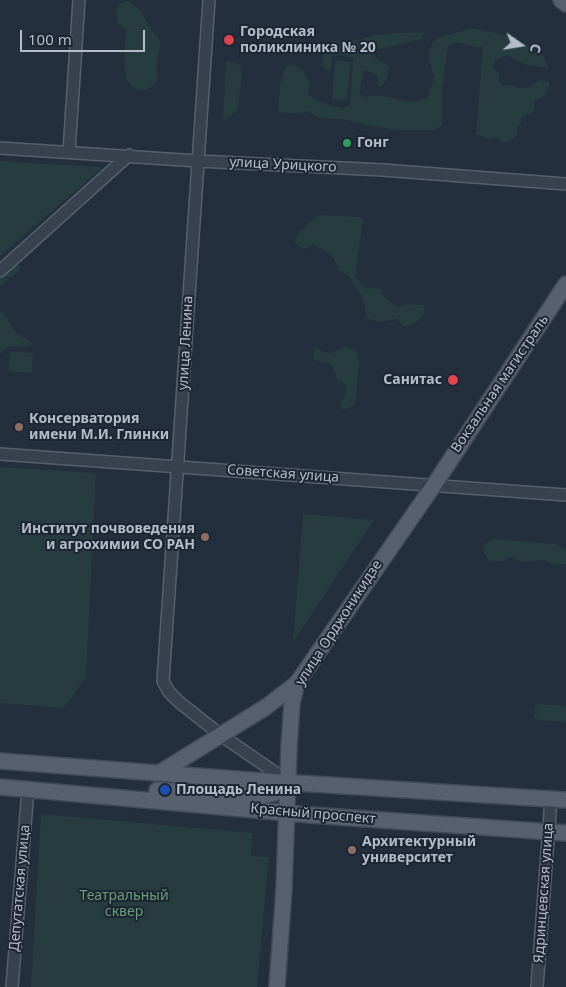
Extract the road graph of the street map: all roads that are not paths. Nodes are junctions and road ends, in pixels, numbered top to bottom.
1 (79, 0) edge
2 (210, 0) edge
3 (561, 0) edge
4 (566, 4) edge
5 (0, 148) edge
6 (69, 152) junction
7 (129, 155) junction
8 (198, 161) junction
9 (566, 184) edge
10 (0, 271) edge
11 (566, 284) edge
12 (0, 454) edge
13 (178, 467) junction
14 (434, 484) junction
15 (566, 495) edge
16 (297, 683) junction
17 (222, 736) junction
18 (0, 762) edge
19 (161, 772) junction
20 (289, 782) junction
21 (0, 787) edge
22 (28, 789) junction
23 (88, 794) junction
24 (559, 799) edge
25 (287, 813) junction
26 (548, 832) junction
27 (566, 832) edge
28 (12, 987) edge
29 (277, 987) edge
30 (537, 987) edge

1 - 6 street
2 - 8 street, улица Ленина
3 - 4 main road
5 - 6 street, улица Урицкого
6 - 7 street, улица Урицкого
7 - 8 street, улица Урицкого
7 - 10 street
8 - 9 street, улица Урицкого
8 - 13 street, улица Ленина
11 - 14 main road, Вокзальная магистраль
12 - 13 street, Советская улица
13 - 14 street, Советская улица
13 - 17 street, улица Ленина
14 - 15 street, Советская улица
14 - 16 main road, улица Орджоникидзе
16 - 17 main road
16 - 20 main road, улица Орджоникидзе
17 - 19 main road
17 - 20 street
18 - 19 main road, Красный проспект
19 - 20 main road, Красный проспект
20 - 23 main road
20 - 24 main road, Красный проспект
20 - 25 main road, улица Орджоникидзе
21 - 22 main road, Красный проспект
22 - 23 main road, Красный проспект
22 - 28 street, Депутатская улица
23 - 25 main road, Красный проспект
24 - 26 street, Ядринцевская улица
25 - 26 main road, Красный проспект
25 - 29 main road, улица Орджоникидзе
26 - 27 main road, Красный проспект
26 - 30 street, Ядринцевская улица

